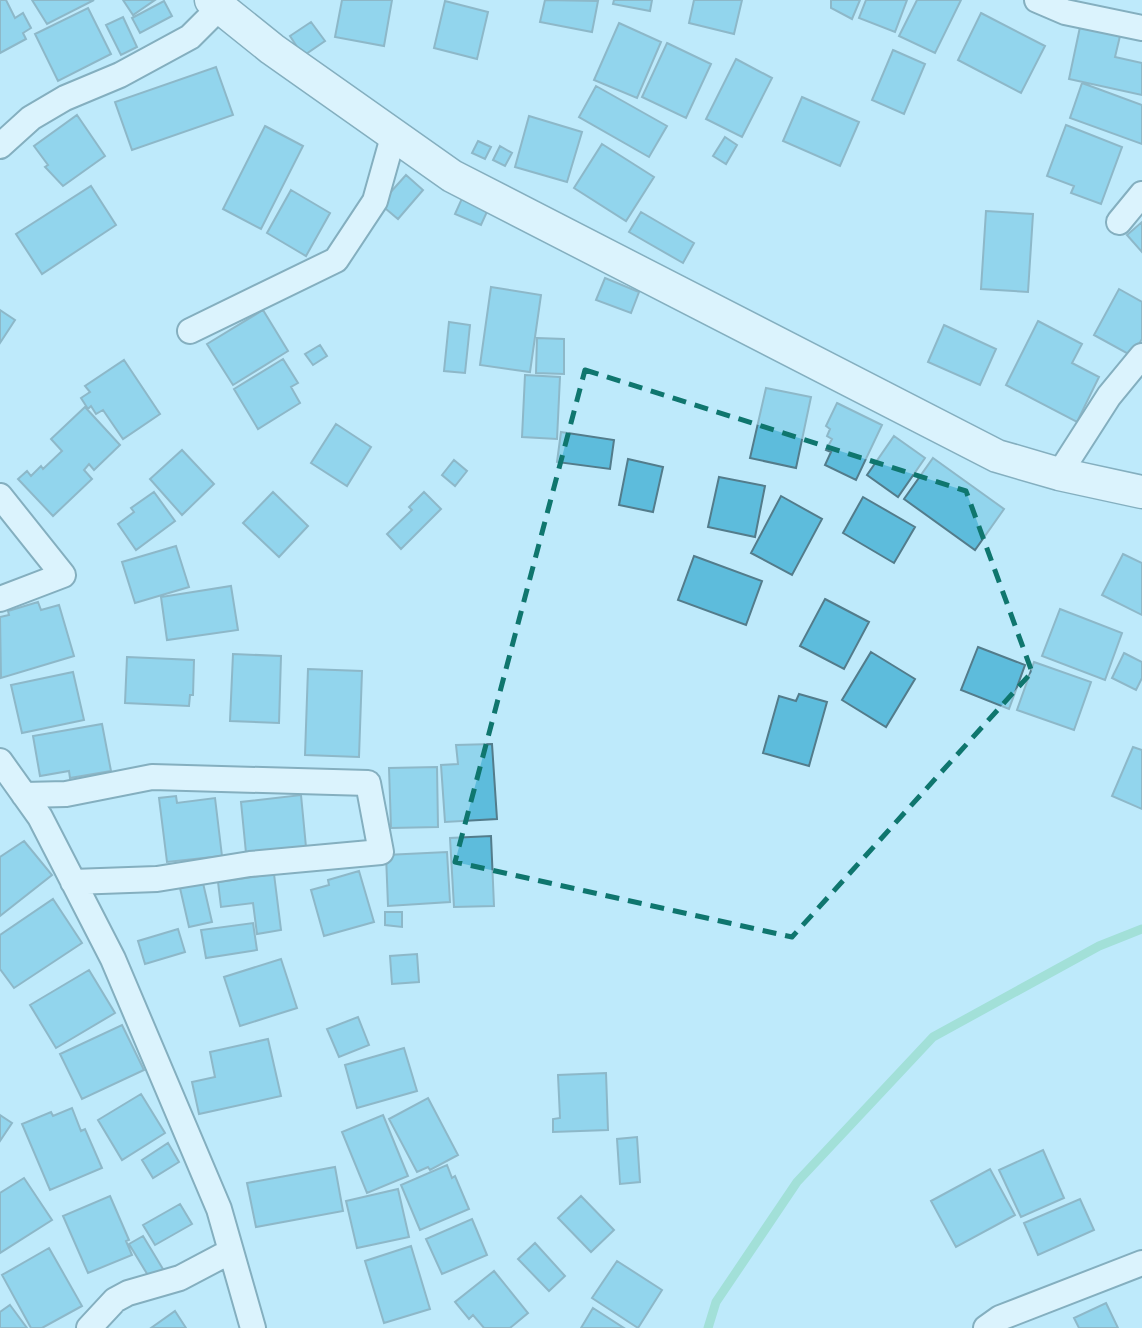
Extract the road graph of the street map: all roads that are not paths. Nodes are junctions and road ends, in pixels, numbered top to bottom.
1 (1037, 0) edge
2 (216, 4) edge
3 (1142, 28) edge
4 (393, 137) junction
5 (0, 146) edge
6 (1142, 194) edge
7 (1119, 222) dead end
8 (190, 331) dead end
9 (1142, 356) edge
10 (1059, 474) junction
11 (1142, 492) edge
12 (0, 496) edge
13 (0, 599) edge
14 (0, 761) edge
15 (24, 795) junction
16 (73, 882) junction
17 (231, 1251) junction
18 (1142, 1263) edge
19 (89, 1328) edge
20 (253, 1328) edge
21 (986, 1328) edge

1 - 3 street
2 - 4 street
2 - 5 street
4 - 8 street
4 - 10 street
6 - 7 street
9 - 10 street
10 - 11 street
12 - 13 street
14 - 15 street
15 - 16 street
15 - 16 street
16 - 17 street
17 - 19 street
17 - 20 street
18 - 21 street

